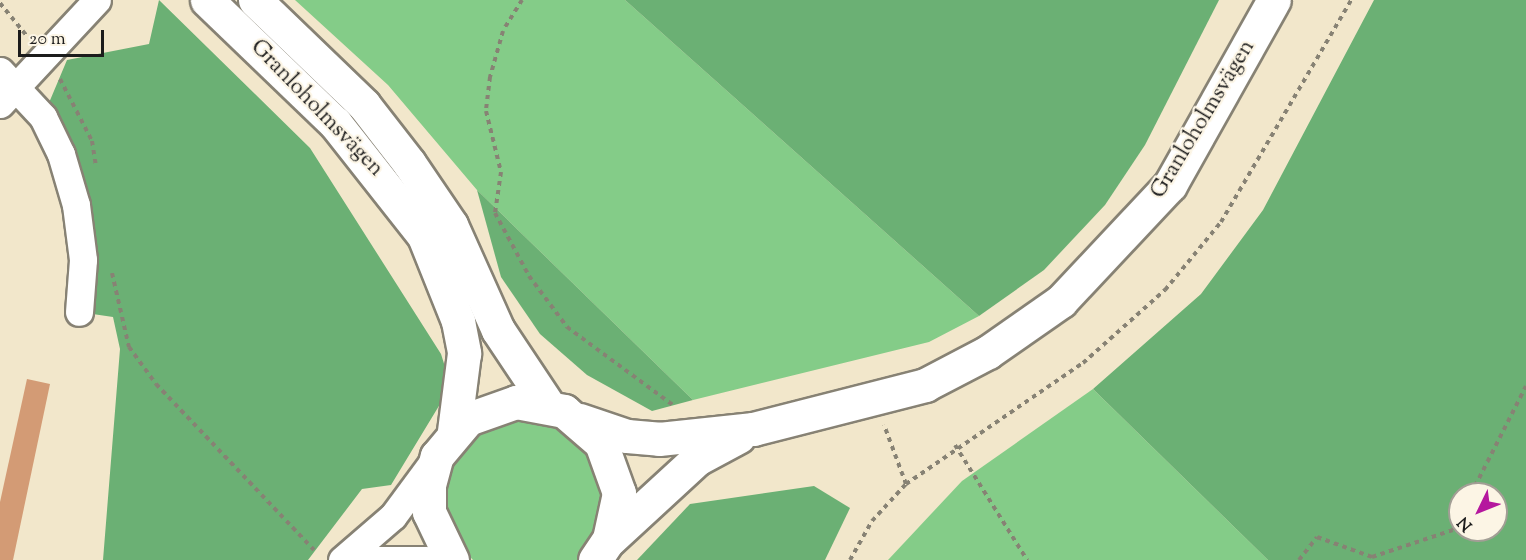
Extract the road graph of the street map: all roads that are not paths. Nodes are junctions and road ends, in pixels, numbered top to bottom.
1 (96, 0) edge
2 (207, 0) edge
3 (255, 0) edge
4 (1274, 0) edge
5 (5, 87) edge
6 (79, 312) dead end
7 (548, 405) junction
8 (580, 420) junction
9 (753, 429) junction
10 (446, 444) junction
11 (602, 550) edge
12 (344, 560) edge
13 (426, 560) edge
14 (452, 560) edge

1 - 5 street
2 - 10 street, Granloholmsvägen
3 - 7 street, Granloholmsvägen
4 - 9 street, Granloholmsvägen
5 - 6 street
7 - 8 street
7 - 10 street
8 - 9 street, Granloholmsvägen
8 - 11 street
9 - 11 street, Granloholmsvägen
10 - 12 street
10 - 14 street, Granloholmsvägen
12 - 13 street

